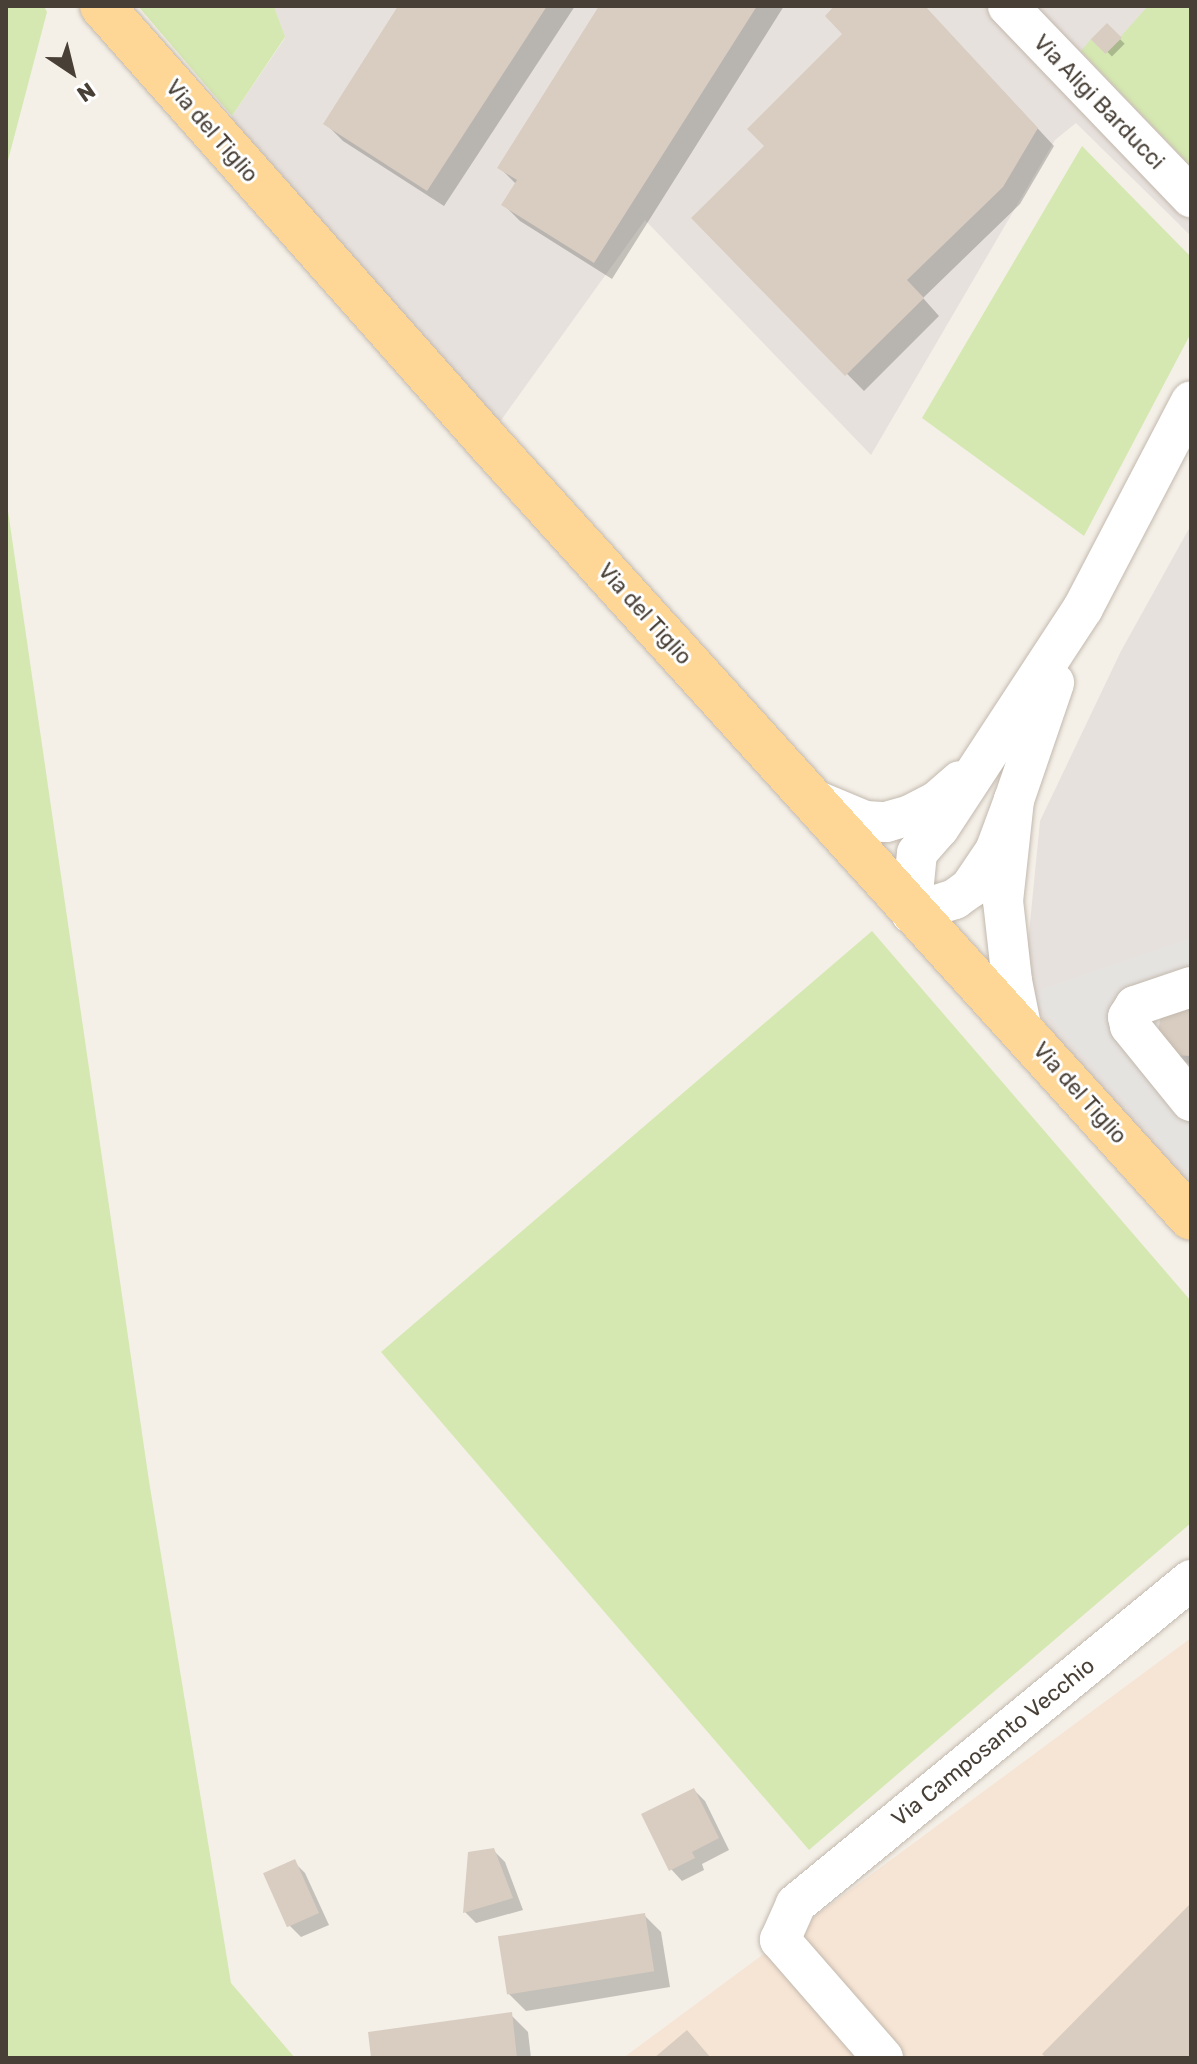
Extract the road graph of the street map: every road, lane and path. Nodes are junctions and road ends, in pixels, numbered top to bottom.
1 (102, 6) edge
2 (1008, 6) edge
3 (1191, 197) edge
4 (1191, 401) edge
5 (1180, 453) edge
6 (1083, 608) junction
7 (984, 761) junction
8 (1014, 800) junction
9 (817, 801) junction
10 (911, 913) junction
11 (1191, 987) edge
12 (1021, 1026) junction
13 (1191, 1101) edge
14 (1191, 1218) edge
15 (1191, 1580) edge
16 (883, 2058) edge

1 - 9 main road, Via del Tiglio
2 - 3 street, Via Aligi Barducci
4 - 5 street
5 - 6 street
6 - 7 street
6 - 8 street
7 - 9 street
7 - 10 street
8 - 10 street
8 - 12 street
9 - 10 main road, Via del Tiglio
10 - 12 main road, Via del Tiglio
11 - 13 street
12 - 14 main road, Via del Tiglio
15 - 16 street, Via Camposanto Vecchio

